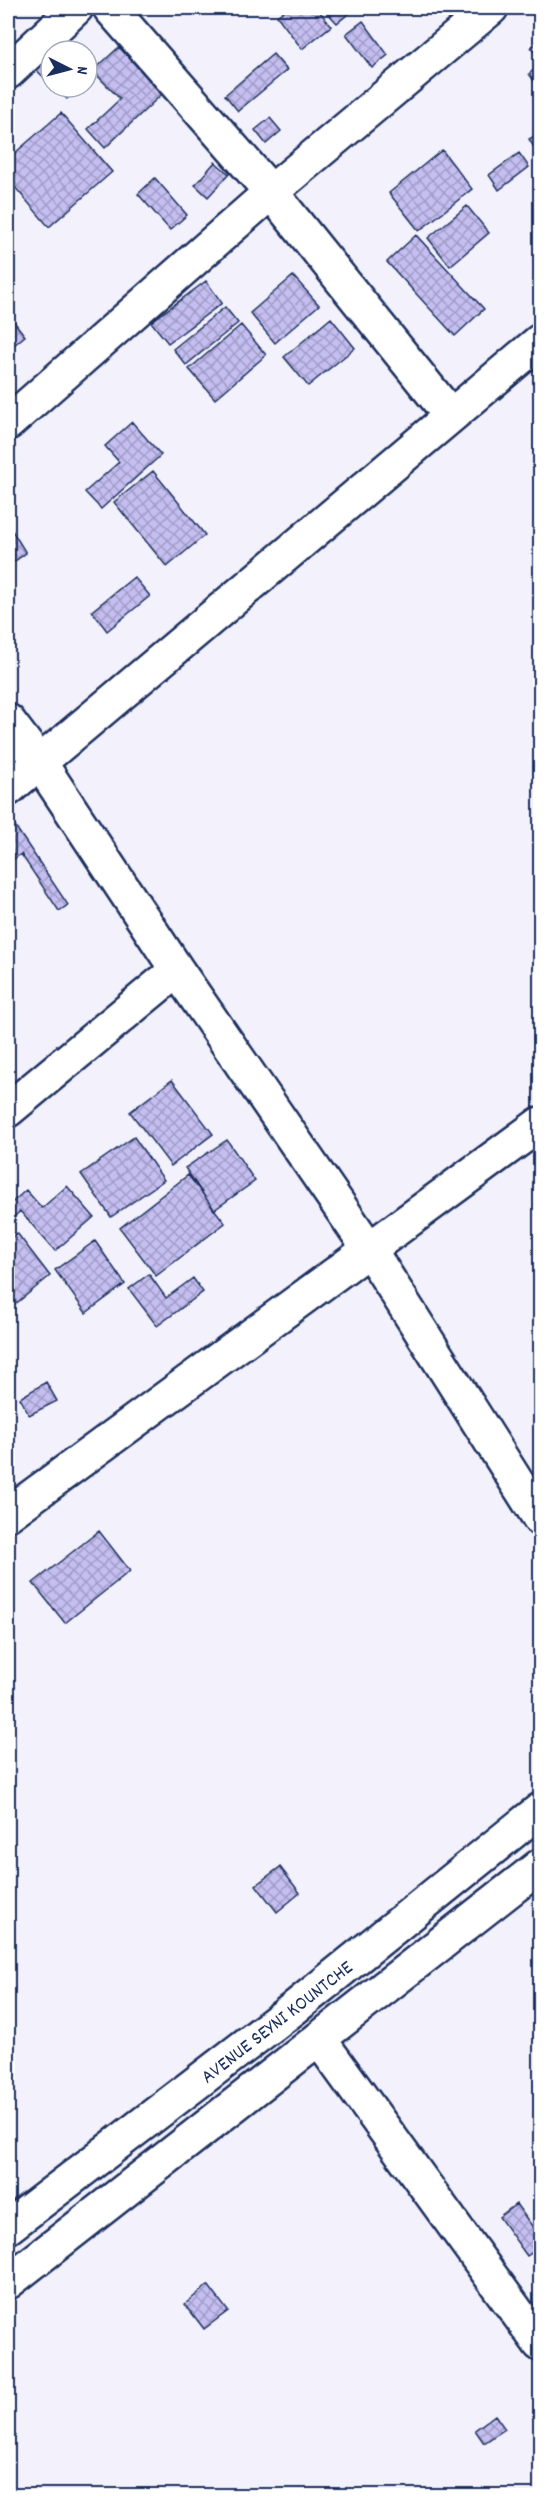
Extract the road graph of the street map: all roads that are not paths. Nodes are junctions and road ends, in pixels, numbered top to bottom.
1 (76, 8) edge
2 (110, 8) edge
3 (491, 8) edge
4 (8, 72) edge
5 (271, 192) junction
6 (540, 341) edge
7 (451, 416) junction
8 (8, 423) edge
9 (8, 721) edge
10 (40, 763) junction
11 (8, 789) edge
12 (177, 970) junction
13 (8, 1110) edge
14 (540, 1124) edge
15 (369, 1249) junction
16 (8, 1514) edge
17 (540, 1519) edge
18 (540, 1810) edge
19 (540, 1866) edge
20 (319, 2039) junction
21 (8, 2227) edge
22 (8, 2282) edge
23 (540, 2344) edge

1 - 4 main road
2 - 5 main road
3 - 5 main road
5 - 7 main road
5 - 8 main road
6 - 7 main road
7 - 10 main road
9 - 10 main road
10 - 11 main road
10 - 12 main road
12 - 13 main road
12 - 15 main road
14 - 15 main road
15 - 16 main road
15 - 17 main road
18 - 21 main road, AVENUE SEYNI KOUNTCHE
19 - 20 main road, AVENUE SEYNI KOUNTCHE
20 - 22 main road, AVENUE SEYNI KOUNTCHE
20 - 23 main road

